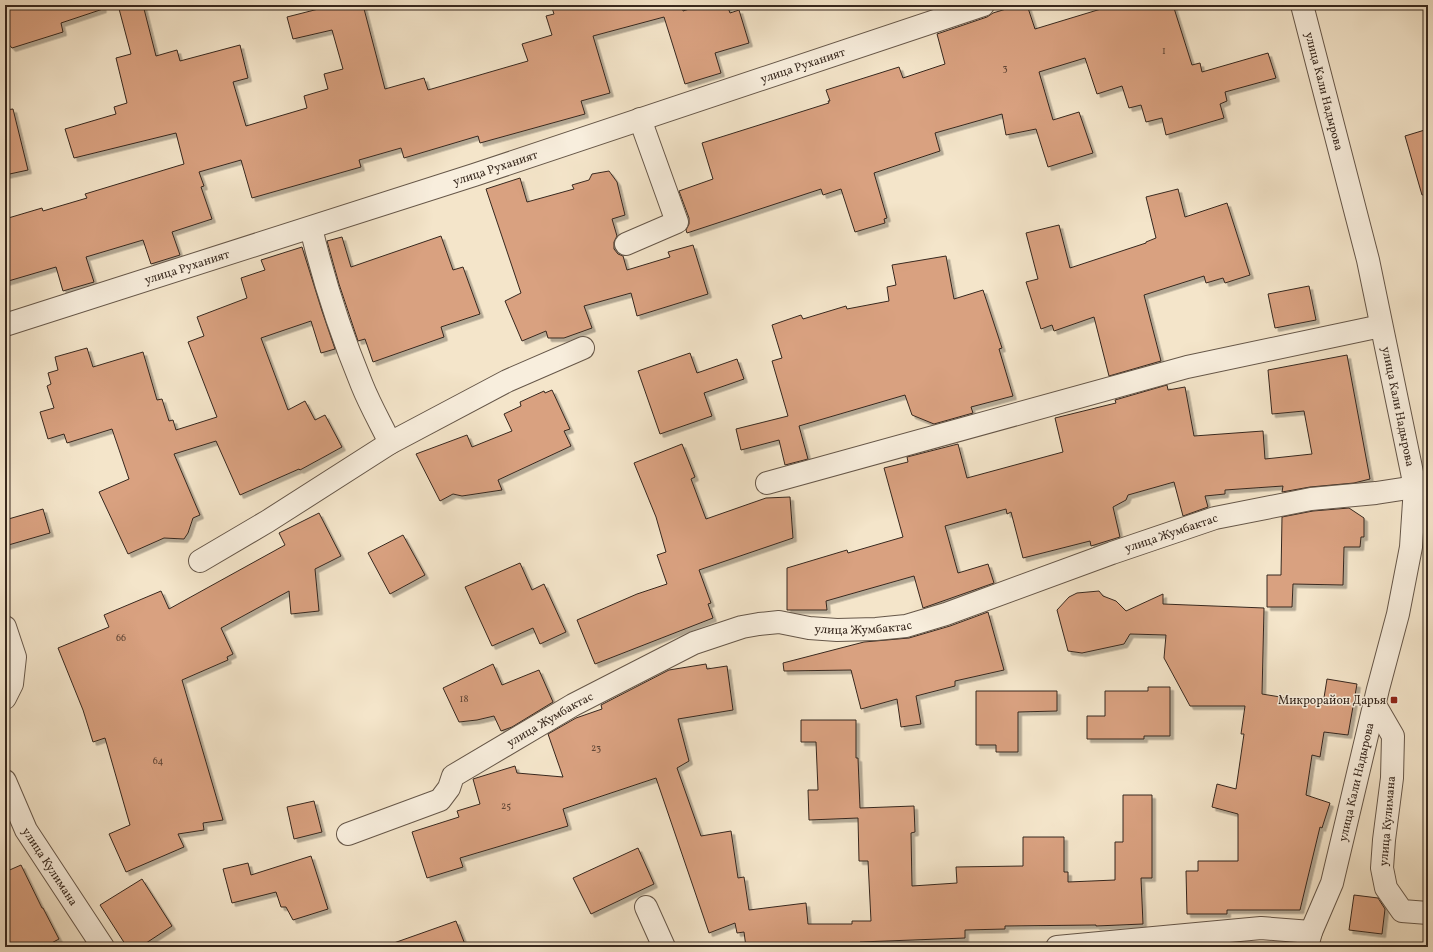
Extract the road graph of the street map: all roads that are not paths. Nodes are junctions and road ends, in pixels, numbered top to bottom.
1 (983, 5) edge
2 (1302, 5) edge
3 (640, 119) junction
4 (311, 228) junction
5 (626, 244) dead end
6 (5, 325) edge
7 (1382, 326) junction
8 (583, 348) dead end
9 (390, 443) junction
10 (767, 483) dead end
11 (1422, 487) edge
12 (200, 561) dead end
13 (5, 627) edge
14 (9, 678) edge
15 (5, 698) edge
16 (1375, 705) junction
17 (5, 781) edge
18 (348, 834) dead end
19 (646, 907) dead end
20 (1428, 913) edge
21 (1309, 940) edge
22 (103, 947) edge
23 (664, 947) edge
24 (1057, 947) edge

1 - 3 street, улица Руханият
2 - 7 street, улица Кали Надырова
3 - 4 street, улица Руханият
3 - 5 street
4 - 6 street, улица Руханият
4 - 9 street
7 - 10 street
7 - 11 street, улица Кали Надырова
8 - 9 street
9 - 12 street
11 - 16 street, улица Кали Надырова
11 - 18 street, улица Жумбактас
13 - 14 street
14 - 15 street
16 - 20 street, улица Кулимана
16 - 21 street, улица Кали Надырова
17 - 22 street, улица Кулимана
19 - 23 street
21 - 24 street

